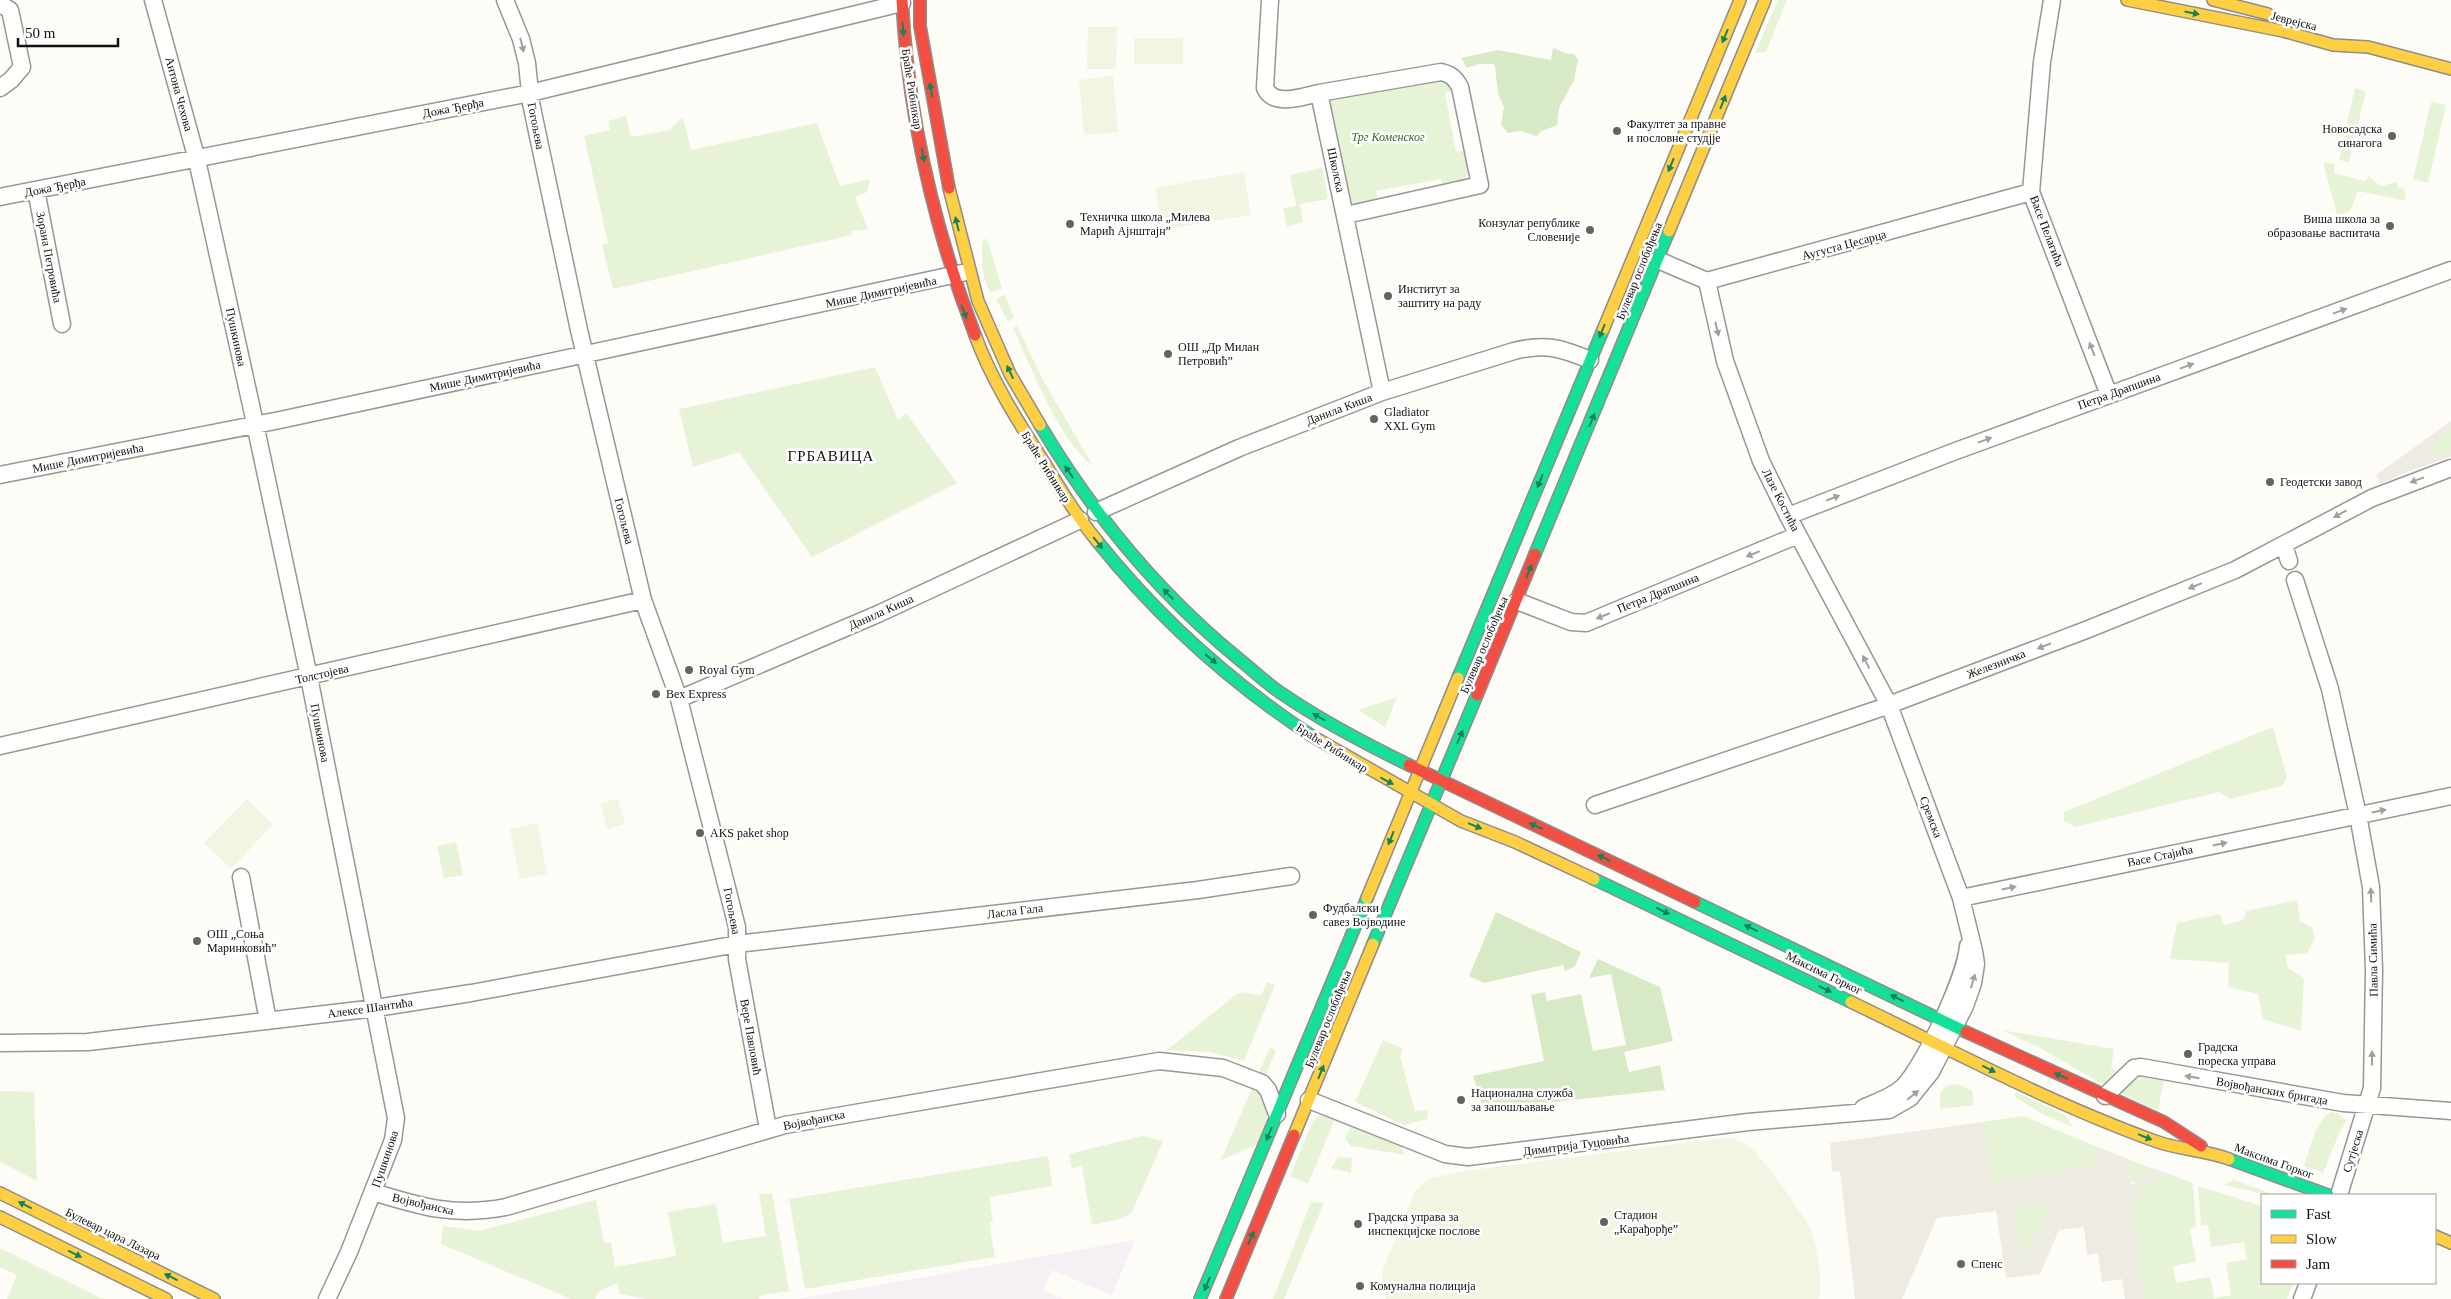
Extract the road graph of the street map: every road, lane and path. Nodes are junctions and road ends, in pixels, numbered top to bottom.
1 (153, 0) edge
2 (505, 0) edge
3 (920, 0) edge
4 (1270, 0) edge
5 (1740, 0) edge
6 (1765, 0) edge
7 (2052, 0) edge
8 (2127, 0) edge
9 (2213, 0) edge
10 (902, 2) edge
11 (0, 4) edge
12 (863, 6) edge
13 (2277, 16) dead end
14 (2346, 34) dead end
15 (2368, 47) junction
16 (2451, 69) edge
17 (0, 88) edge
18 (530, 93) junction
19 (1319, 93) junction
20 (197, 160) junction
21 (36, 190) junction
22 (2031, 192) junction
23 (0, 198) edge
24 (1346, 215) junction
25 (1658, 260) junction
26 (2451, 270) edge
27 (968, 271) junction
28 (952, 276) junction
29 (1707, 281) junction
30 (62, 324) dead end
31 (584, 355) junction
32 (1590, 360) junction
33 (1382, 392) junction
34 (2110, 395) junction
35 (255, 425) junction
36 (2451, 468) edge
37 (0, 475) edge
38 (1096, 512) junction
39 (1788, 516) junction
40 (1080, 520) junction
41 (1798, 535) junction
42 (2284, 545) junction
43 (2289, 561) dead end
44 (2295, 580) dead end
45 (643, 600) junction
46 (1517, 601) junction
47 (309, 678) junction
48 (680, 699) junction
49 (1889, 705) junction
50 (0, 746) edge
51 (1419, 771) junction
52 (1441, 782) junction
53 (1410, 793) junction
54 (2451, 796) edge
55 (1431, 804) junction
56 (1595, 805) dead end
57 (2358, 815) junction
58 (1291, 876) dead end
59 (241, 877) dead end
60 (1961, 898) junction
61 (737, 944) junction
62 (376, 1008) junction
63 (268, 1021) junction
64 (1948, 1023) junction
65 (0, 1044) edge
66 (1938, 1044) junction
67 (1296, 1068) junction
68 (1262, 1083) junction
69 (2105, 1096) junction
70 (1309, 1100) junction
71 (2367, 1106) junction
72 (2451, 1111) edge
73 (1277, 1114) junction
74 (768, 1129) junction
75 (2210, 1152) junction
76 (373, 1192) junction
77 (0, 1193) edge
78 (2325, 1194) edge
79 (2340, 1194) edge
80 (0, 1218) edge
81 (2436, 1236) edge
82 (2451, 1243) edge
83 (2308, 1284) edge
84 (166, 1299) edge
85 (214, 1299) edge
86 (327, 1299) edge
87 (1200, 1299) edge
88 (1226, 1299) edge
89 (2302, 1299) edge

1 - 20 street, Антона Чехова
2 -> 18 street
27 -> 3 street, Браће Рибникар
4 - 19 street
5 -> 32 street, Булевар ослобођења
25 -> 6 street, Булевар ослобођења
7 - 22 street, Васе Пелагића
8 -> 15 street, Јеврејска
9 - 13 street, Јеврејска
10 - 12 street, Дожа Ђерђа
10 -> 28 street, Браће Рибникар
11 - 17 street
12 - 18 street, Дожа Ђерђа
14 - 15 street, Јеврејска
15 - 16 street, Јеврејска
18 - 20 street, Дожа Ђерђа
18 - 31 street, Гогољева
19 - 24 street, Школска
19 - 24 street
20 - 21 street, Дожа Ђерђа
20 - 35 street, Пушкинова
21 - 23 street, Дожа Ђерђа
21 - 30 street, Зорана Петровића
22 - 29 street, Аугуста Цесарца
34 -> 22 street, Васе Пелагића
24 - 33 street, Школска
25 - 29 street
46 -> 25 street, Булевар ослобођења
34 -> 26 street, Петра Драпшина
27 - 28 street, Мише Димитријевића
38 -> 27 street, Браће Рибникар
28 - 31 street, Мише Димитријевића
28 -> 40 street, Браће Рибникар
29 -> 39 street, Лазе Костића
31 - 35 street, Мише Димитријевића
31 - 45 street, Гогољева
32 - 33 street, Данила Киша
32 -> 51 street, Булевар ослобођења
33 - 38 street, Данила Киша
39 -> 34 street, Петра Драпшина
35 - 37 street, Мише Димитријевића
35 - 47 street, Пушкинова
36 -> 42 street, Железничка
51 -> 38 street, Браће Рибникар
39 - 41 street, Лазе Костића
40 - 48 street, Данила Киша
40 -> 53 street, Браће Рибникар
41 -> 46 street, Петра Драпшина
49 -> 41 street, Лазе Костића
42 - 43 street
42 -> 49 street, Железничка
44 - 57 street
45 - 47 street, Толстојева
45 - 48 street, Гогољева
52 -> 46 street, Булевар ослобођења
47 - 50 street, Толстојева
47 - 62 street, Пушкинова
48 - 61 street, Гогољева
49 - 56 street, Железничка
49 - 60 street, Сремска
51 - 52 street, Браће Рибникар
51 - 53 street, Булевар ослобођења
52 - 55 street, Булевар ослобођења
64 -> 52 street, Максима Горког
53 - 55 street, Браће Рибникар
53 -> 67 street, Булевар ослобођења
57 -> 54 street, Васе Стајића
55 -> 66 street, Максима Горког
70 -> 55 street, Булевар ослобођења
60 -> 57 street, Васе Стајића
71 -> 57 street, Павла Симића
58 - 61 street, Ласла Гала
59 - 63 street
60 - 64 street, Сремска
61 - 62 street, Алексе Шантића
61 - 74 street, Вере Павловић
62 - 63 street, Алексе Шантића
62 - 76 street, Пушкинова
63 - 65 street, Алексе Шантића
64 - 66 street, Сремска
69 -> 64 street, Максима Горког
66 - 70 street, Димитрија Туцовића
66 -> 75 street, Максима Горког
67 - 68 street
67 - 73 street, Булевар ослобођења
68 - 73 street
68 - 74 street, Војвођанска
71 -> 69 street, Војвођанских бригада
69 - 75 street, Максима Горког
88 -> 70 street, Булевар ослобођења
71 - 72 street, Војвођанских бригада
71 - 79 street, Сутјеска
73 -> 87 street, Булевар ослобођења
74 - 76 street, Војвођанска
75 - 78 street, Максима Горког
76 - 86 street, Пушкинова
85 -> 77 street, Булевар цара Лазара
80 -> 84 street
81 - 82 street
83 - 89 street

